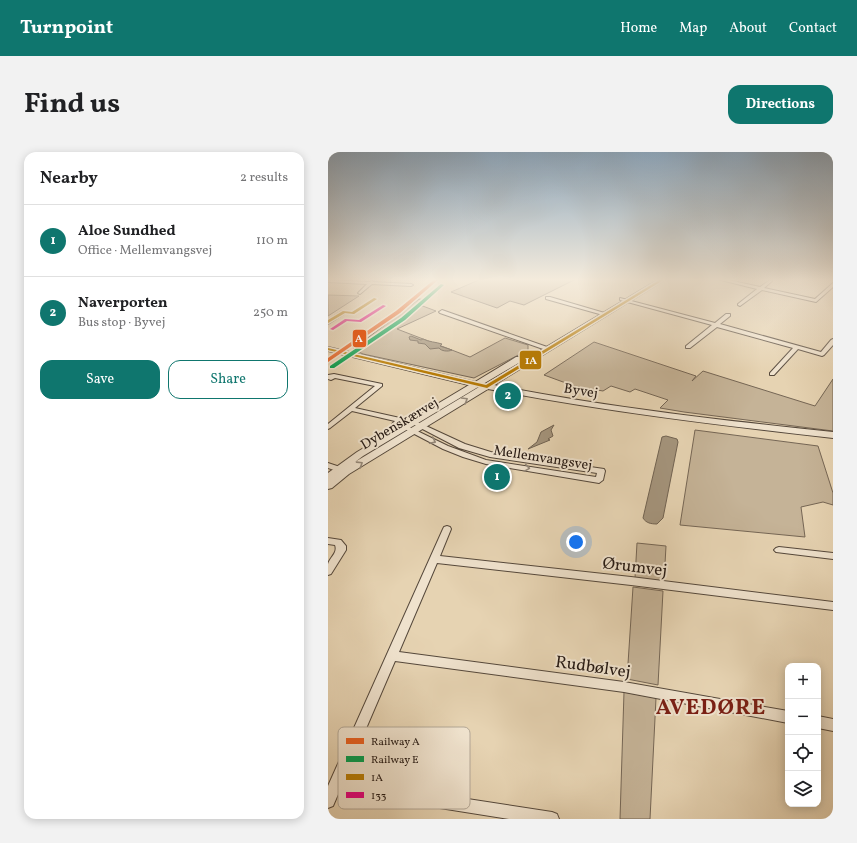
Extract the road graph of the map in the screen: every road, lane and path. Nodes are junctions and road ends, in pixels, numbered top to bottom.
1 (592, 310) edge
2 (608, 310) edge
3 (661, 310) edge
4 (442, 312) dead end
5 (603, 313) junction
6 (728, 315) dead end
7 (715, 325) junction
8 (833, 340) edge
9 (688, 347) dead end
10 (797, 347) junction
11 (544, 348) junction
12 (328, 349) edge
13 (772, 374) dead end
14 (328, 377) edge
15 (476, 385) junction
16 (487, 387) junction
17 (350, 409) junction
18 (409, 426) junction
19 (328, 427) edge
20 (833, 435) edge
21 (328, 466) edge
22 (342, 471) junction
23 (328, 478) edge
24 (328, 486) edge
25 (447, 528) dead end
26 (328, 541) edge
27 (779, 550) dead end
28 (833, 556) edge
29 (434, 559) junction
30 (328, 571) edge
31 (833, 606) edge
32 (391, 656) junction
33 (785, 716) edge
34 (821, 723) edge
35 (833, 725) edge
36 (360, 727) edge
37 (338, 779) edge
38 (335, 786) junction
39 (338, 786) edge
40 (328, 801) edge
41 (470, 807) edge
42 (552, 819) edge

1 - 5 street
2 - 5 street
3 - 7 street
4 - 11 street
5 - 11 street
6 - 7 street
7 - 9 street
7 - 10 street
8 - 10 street
10 - 13 street
11 - 15 street, Dybenskærvej
11 - 16 street, Dybenskærvej
12 - 15 street, Byvej
14 - 17 street
15 - 16 street, Byvej
15 - 18 street, Dybenskærvej
18 -> 16 street, Dybenskærvej
16 - 20 street, Byvej
17 - 18 street
17 - 19 street
18 -> 18 street, Mellemvangsvej
18 - 22 street, Dybenskærvej
21 - 22 street
22 - 23 street, Dybenskærvej
22 - 24 street, Dybenskærvej
25 - 29 street
26 - 30 street
27 - 28 street
29 - 31 street, Ørumvej
29 - 32 street
32 - 33 street, Rudbølvej
32 - 36 street
34 - 35 street
37 - 38 street
38 - 39 street
38 - 40 street
41 - 42 street

